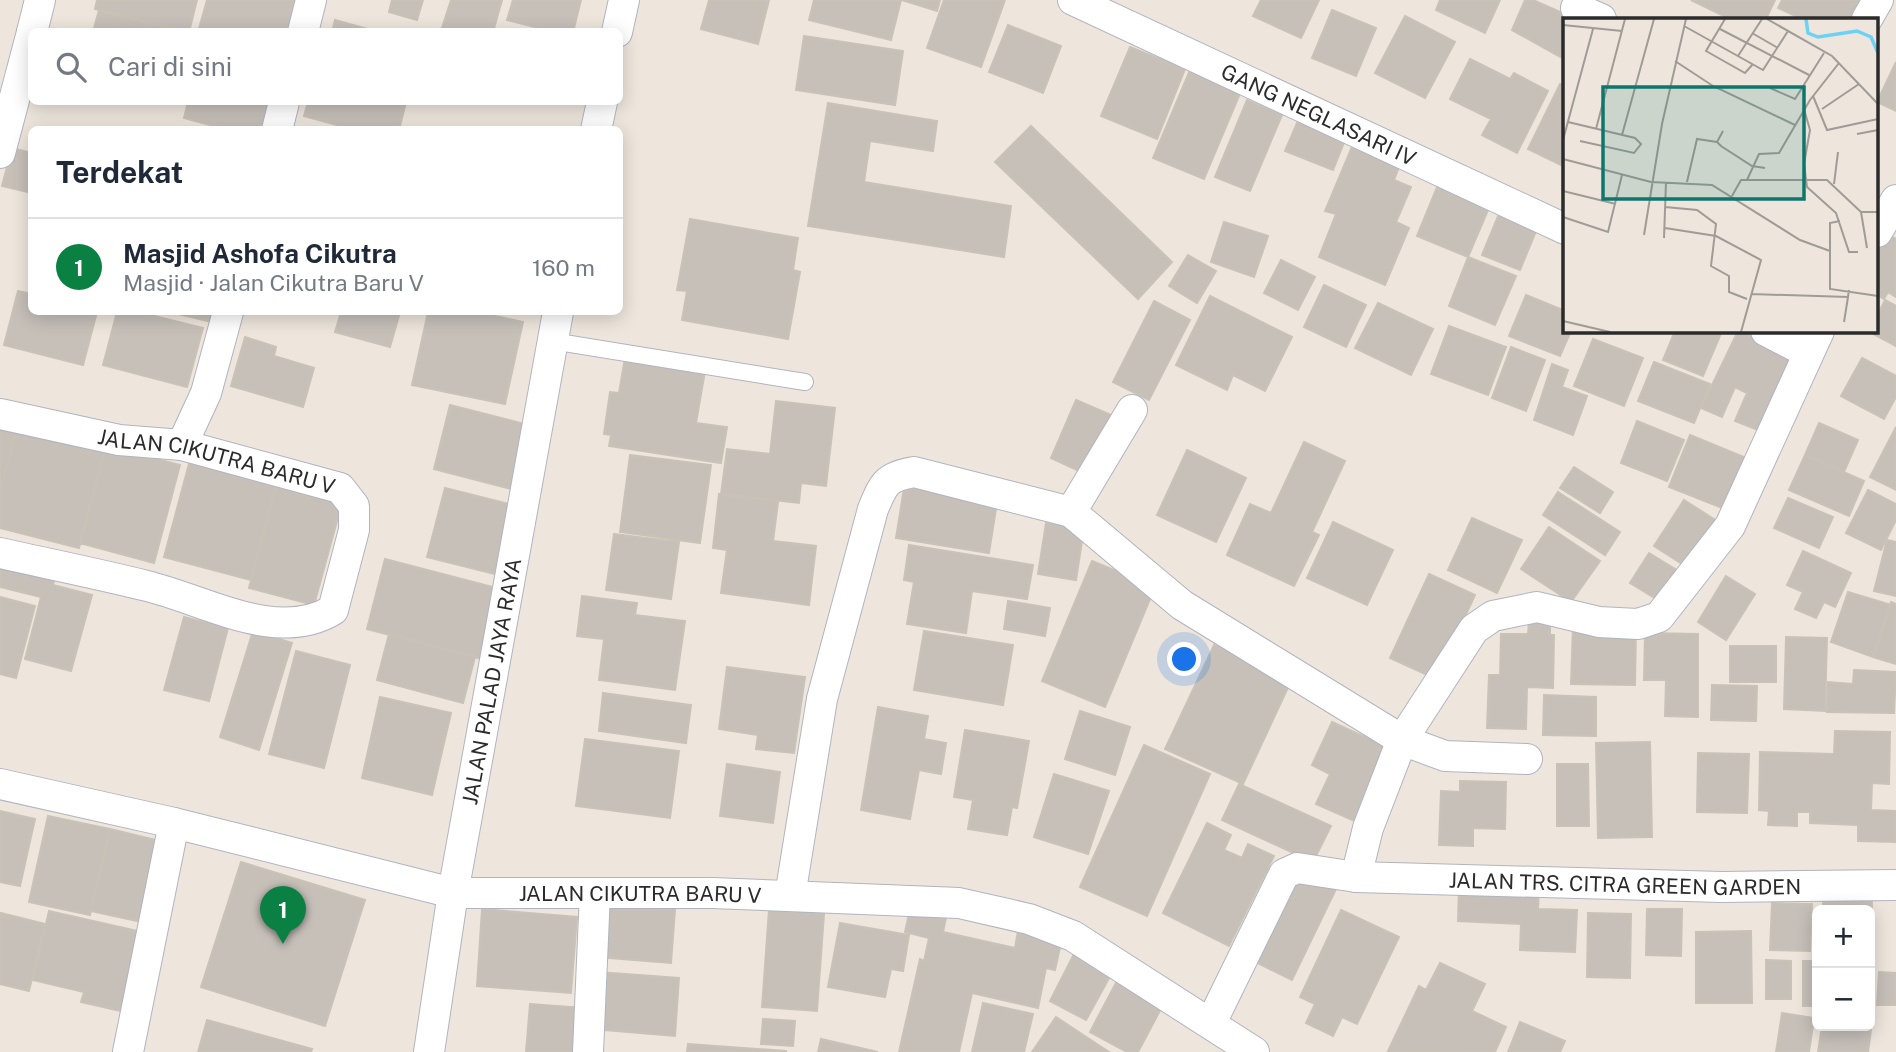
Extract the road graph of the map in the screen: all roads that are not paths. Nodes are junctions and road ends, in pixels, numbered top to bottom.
1 (40, 0) edge
2 (311, 0) edge
3 (624, 0) edge
4 (1073, 0) edge
5 (1878, 0) edge
6 (1868, 18) edge
7 (33, 28) edge
8 (304, 28) edge
9 (618, 28) edge
10 (28, 47) edge
11 (283, 105) edge
12 (601, 105) edge
13 (278, 126) edge
14 (597, 126) edge
15 (0, 153) edge
16 (1895, 202) edge
17 (1563, 228) edge
18 (1878, 230) edge
19 (227, 315) edge
20 (557, 315) edge
21 (1771, 332) edge
22 (552, 341) junction
23 (1813, 341) edge
24 (805, 382) dead end
25 (1132, 410) dead end
26 (0, 414) edge
27 (182, 445) junction
28 (1071, 512) junction
29 (0, 553) edge
30 (1402, 740) junction
31 (1527, 759) dead end
32 (0, 784) edge
33 (174, 823) junction
34 (1356, 877) junction
35 (1896, 885) edge
36 (453, 893) junction
37 (595, 893) junction
38 (790, 896) junction
39 (1211, 1023) junction
40 (128, 1052) edge
41 (429, 1052) edge
42 (588, 1052) edge
43 (1254, 1052) edge

1 - 7 street
2 - 8 street
3 - 9 street
4 - 17 street, GANG NEGLASARI IV
5 - 6 street
10 - 15 street
11 - 13 street
12 - 14 street
16 - 18 street
19 - 27 street
20 - 22 street, JALAN PALAD JAYA RAYA
21 - 23 street
22 - 24 lane
22 - 36 street, JALAN PALAD JAYA RAYA
23 - 30 street
25 - 28 street
26 - 27 street, JALAN CIKUTRA BARU V
27 - 29 street, JALAN CIKUTRA BARU V
28 - 30 street
28 - 38 street
30 - 31 street
30 - 34 street
32 - 33 street, JALAN CIKUTRA BARU V
33 - 36 street, JALAN CIKUTRA BARU V
33 - 40 street
34 - 35 street, JALAN TRS. CITRA GREEN GARDEN
34 - 39 street, JALAN TRS. CITRA GREEN GARDEN
36 - 37 street, JALAN CIKUTRA BARU V
36 - 41 street, JALAN PALAD JAYA RAYA
37 - 38 street, JALAN CIKUTRA BARU V
37 - 42 street
38 - 39 street, JALAN CIKUTRA BARU V
39 - 43 street, JALAN CIKUTRA BARU V

